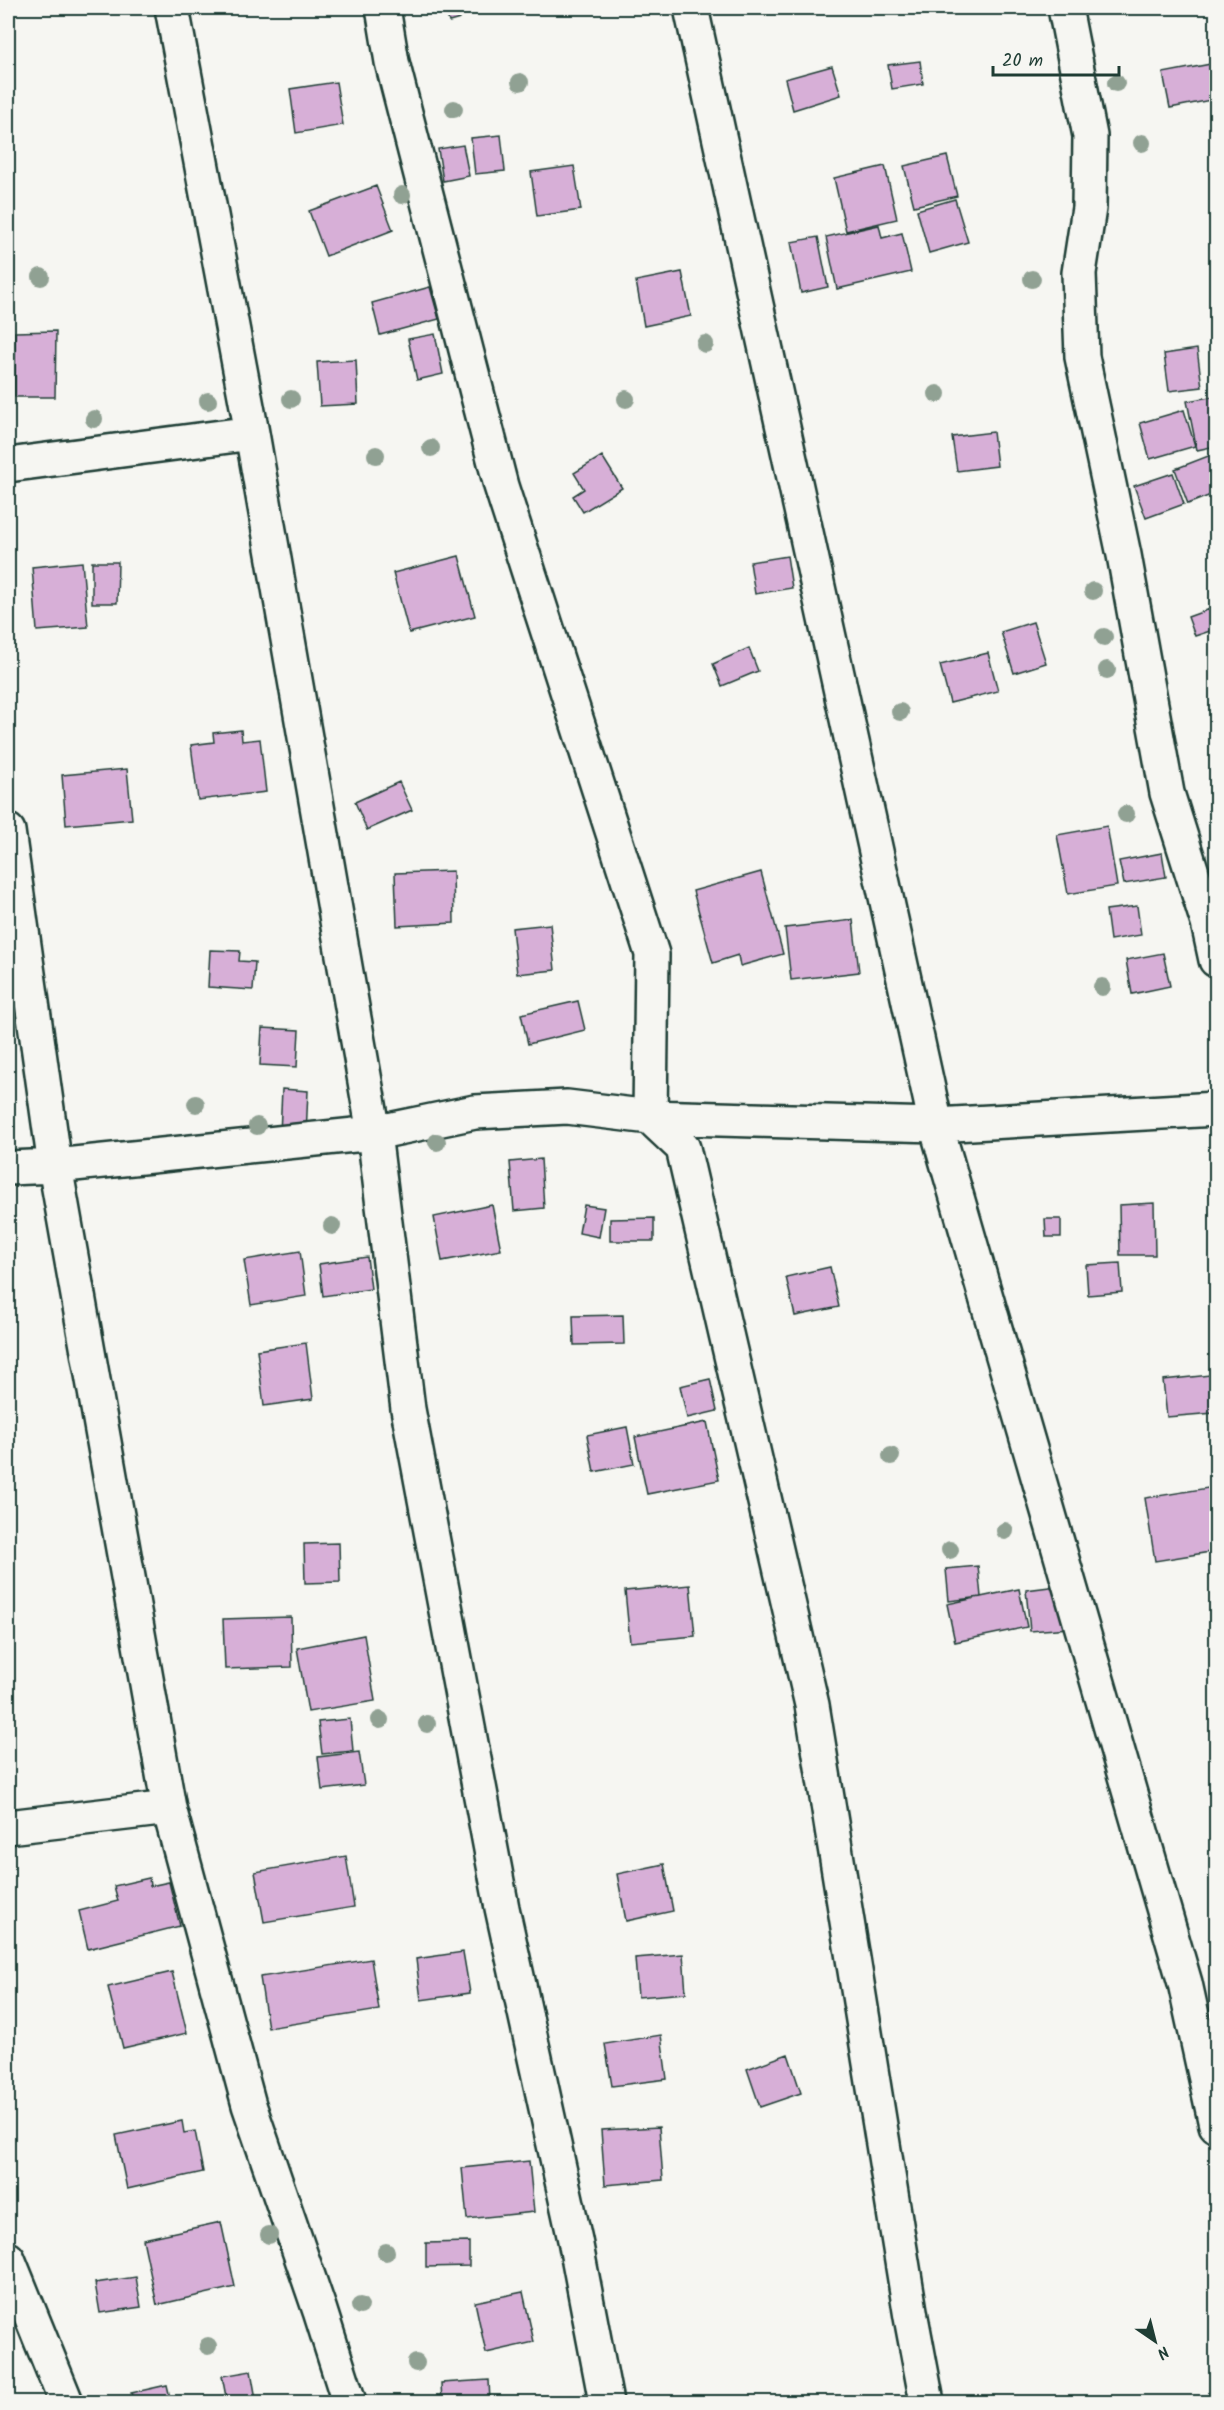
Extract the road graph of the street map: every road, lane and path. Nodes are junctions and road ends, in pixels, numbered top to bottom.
1 (172, 8) edge
2 (383, 8) edge
3 (691, 8) edge
4 (1065, 8) edge
5 (252, 433) junction
6 (8, 465) edge
7 (8, 831) edge
8 (1216, 960) edge
9 (1216, 1108) edge
10 (650, 1118) junction
11 (936, 1125) junction
12 (374, 1133) junction
13 (55, 1166) junction
14 (8, 1168) edge
15 (169, 1808) junction
16 (8, 1827) edge
17 (1216, 2125) edge
18 (8, 2259) edge
19 (66, 2403) edge
20 (349, 2403) edge
21 (606, 2403) edge
22 (927, 2403) edge

1 - 5 street
2 - 10 street
3 - 11 street
4 - 8 street
5 - 6 street
5 - 12 street
7 - 13 street
9 - 11 street
10 - 11 street
10 - 12 street
10 - 22 street
11 - 17 street
12 - 13 street
12 - 21 street
13 - 14 street
13 - 15 street
15 - 16 street
15 - 20 street
18 - 19 street

